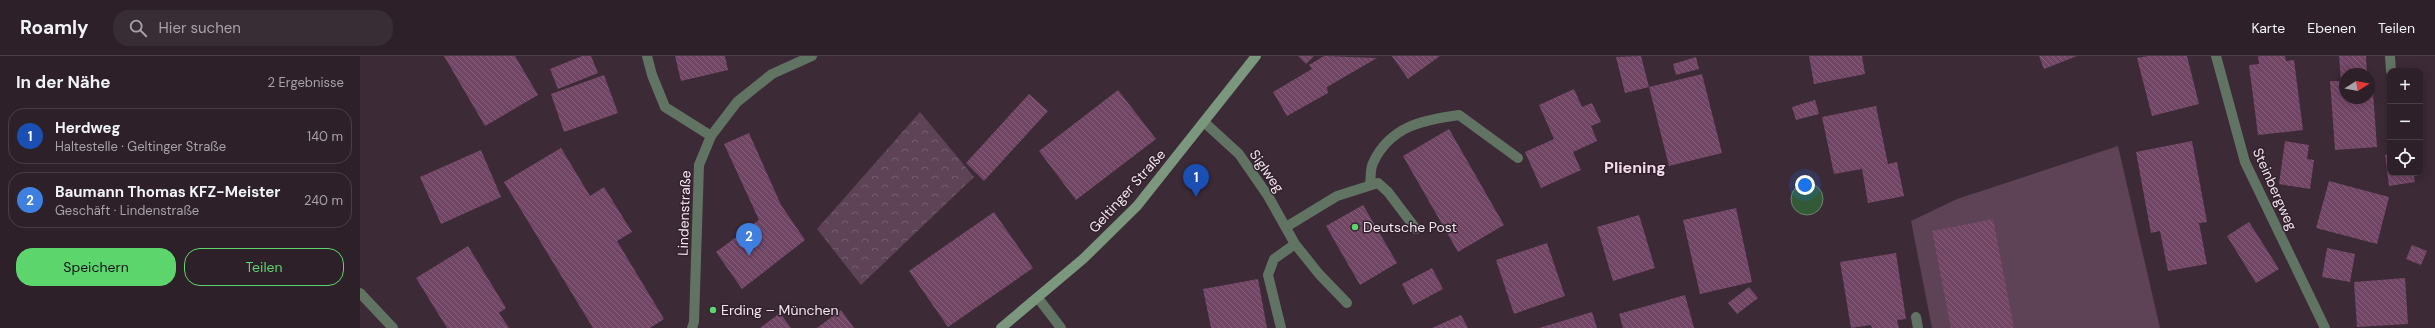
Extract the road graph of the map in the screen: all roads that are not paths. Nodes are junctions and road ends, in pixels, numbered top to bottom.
1 (648, 56) edge
2 (812, 56) edge
3 (1256, 56) edge
4 (2216, 56) edge
5 (2390, 56) edge
6 (2391, 68) edge
7 (1204, 122) junction
8 (711, 136) junction
9 (1518, 158) dead end
10 (1370, 184) junction
11 (1286, 227) junction
12 (1416, 229) dead end
13 (1295, 244) junction
14 (360, 293) edge
15 (1038, 298) junction
16 (1347, 303) dead end
17 (1916, 317) dead end
18 (393, 328) edge
19 (692, 328) edge
20 (1001, 328) edge
21 (1061, 328) edge
22 (1281, 328) edge
23 (1918, 328) edge
24 (2324, 328) edge

1 - 8 street
2 - 8 street, Lindenstraße
3 - 7 main road, Geltinger Straße
4 - 24 street, Steinbergweg
5 - 6 street
7 - 11 street, Siglweg
7 - 15 main road, Geltinger Straße
8 - 19 street, Lindenstraße
9 - 10 street
10 - 11 street
10 - 12 street
11 - 13 street, Siglweg
13 - 16 street, Siglweg
13 - 22 street
14 - 18 street
15 - 20 main road, Geltinger Straße
15 - 21 street
17 - 23 street

